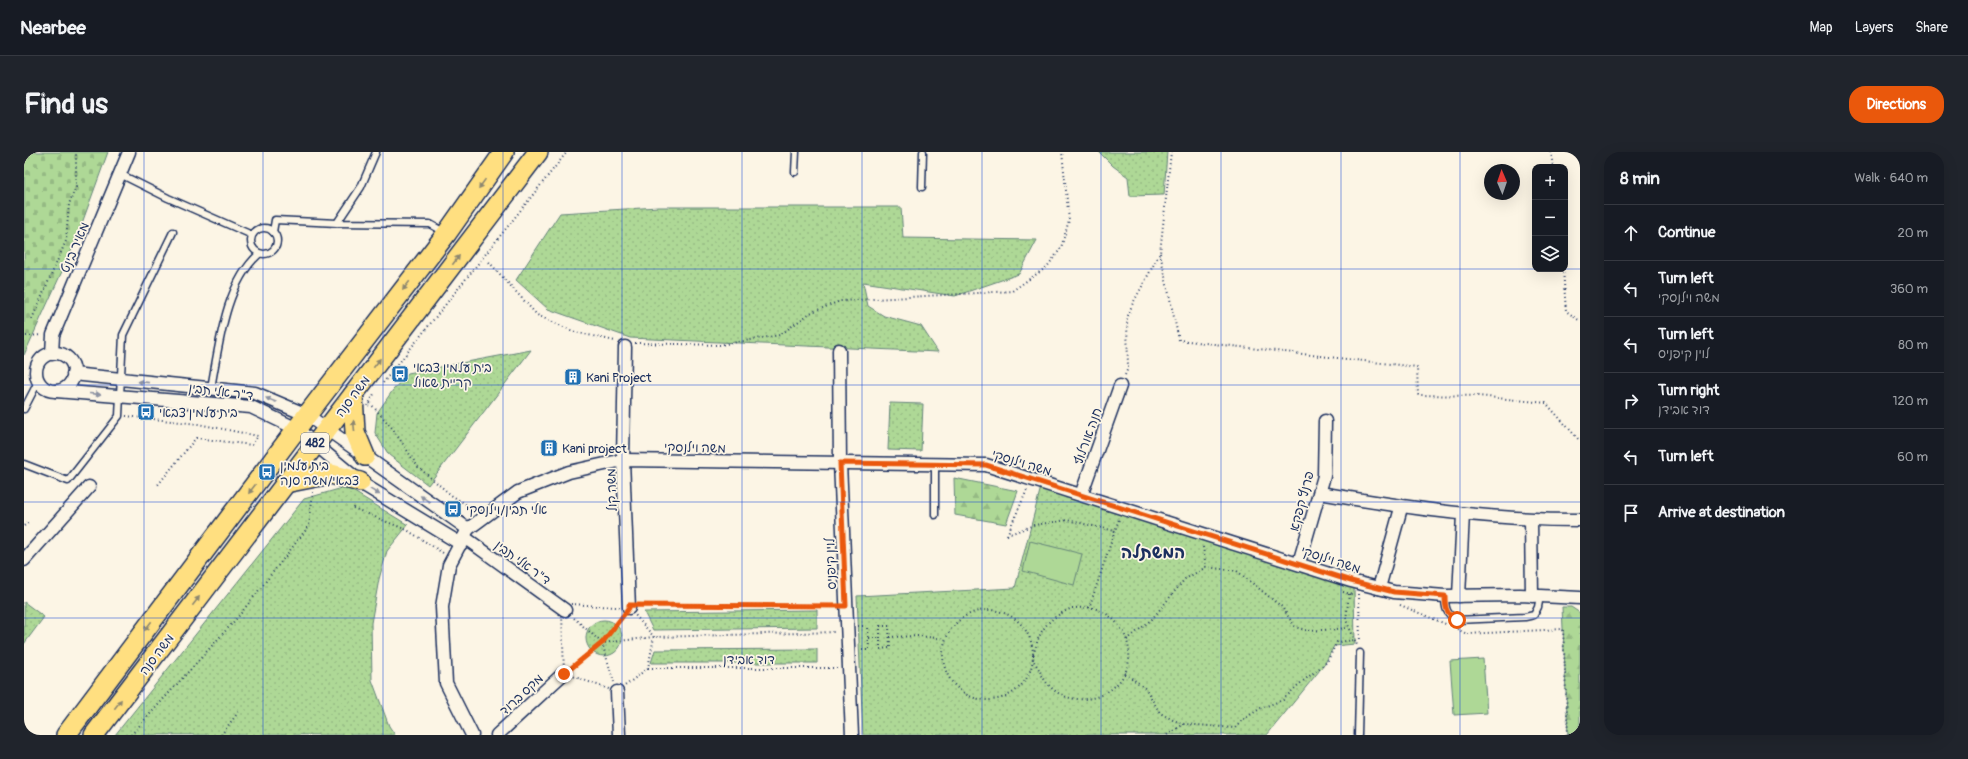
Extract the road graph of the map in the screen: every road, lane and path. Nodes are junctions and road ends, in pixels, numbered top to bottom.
1 (76, 152) edge
2 (128, 152) edge
3 (376, 152) edge
4 (504, 152) edge
5 (538, 152) edge
6 (567, 152) edge
7 (796, 152) edge
8 (923, 152) edge
9 (1062, 152) edge
10 (1171, 152) edge
11 (1551, 152) edge
12 (1553, 164) edge
13 (795, 172) dead end
14 (120, 174) junction
15 (922, 187) dead end
16 (337, 223) junction
17 (173, 232) dead end
18 (273, 232) junction
19 (447, 233) junction
20 (252, 235) junction
21 (1160, 253) junction
22 (259, 254) junction
23 (489, 262) dead end
24 (1563, 272) edge
25 (32, 319) dead end
26 (1580, 321) edge
27 (53, 335) junction
28 (26, 336) dead end
29 (624, 345) junction
30 (839, 350) dead end
31 (52, 354) junction
32 (73, 374) junction
33 (121, 379) junction
34 (38, 382) junction
35 (380, 386) dead end
36 (1120, 386) joint
37 (211, 388) junction
38 (56, 390) junction
39 (363, 390) junction
40 (121, 396) junction
41 (371, 404) junction
42 (24, 409) edge
43 (119, 416) junction
44 (354, 420) junction
45 (1325, 421) dead end
46 (302, 422) junction
47 (327, 429) junction
48 (1580, 441) edge
49 (313, 444) junction
50 (365, 456) junction
51 (623, 460) junction
52 (840, 463) junction
53 (24, 464) edge
54 (935, 464) junction
55 (315, 478) junction
56 (1032, 480) junction
57 (360, 482) junction
58 (286, 483) junction
59 (157, 486) dead end
60 (89, 487) dead end
61 (1320, 493) junction
62 (1081, 496) junction
63 (353, 508) dead end
64 (1401, 508) junction
65 (1120, 514) junction
66 (1463, 514) junction
67 (935, 515) dead end
68 (486, 516) junction
69 (1531, 520) junction
70 (1580, 520) edge
71 (1126, 521) dead end
72 (28, 523) dead end
73 (24, 526) edge
74 (1115, 531) junction
75 (1200, 533) junction
76 (464, 537) junction
77 (452, 559) junction
78 (24, 560) edge
79 (1299, 563) junction
80 (1206, 567) junction
81 (1355, 582) junction
82 (1379, 588) junction
83 (1342, 592) dead end
84 (1349, 594) junction
85 (1359, 596) junction
86 (1445, 596) junction
87 (1459, 596) junction
88 (1536, 596) junction
89 (1366, 597) dead end
90 (1397, 597) junction
91 (1574, 598) edge
92 (629, 606) junction
93 (846, 606) junction
94 (1580, 606) edge
95 (1089, 608) junction
96 (565, 610) junction
97 (1349, 628) junction
98 (853, 629) junction
99 (654, 636) junction
100 (889, 637) junction
101 (869, 638) junction
102 (880, 638) junction
103 (945, 639) junction
104 (1127, 640) junction
105 (1354, 640) junction
106 (602, 643) junction
107 (859, 650) dead end
108 (1360, 653) junction
109 (1033, 658) junction
110 (648, 668) junction
111 (849, 668) junction
112 (1125, 673) junction
113 (564, 674) junction
114 (617, 692) junction
115 (240, 710) dead end
116 (1184, 724) junction
117 (66, 735) edge
118 (94, 735) edge
119 (131, 735) edge
120 (221, 735) edge
121 (472, 735) edge
122 (497, 735) edge
123 (618, 735) edge
124 (852, 735) edge
125 (1168, 735) edge
126 (1358, 735) edge
127 (1568, 735) edge

1 - 25 path
2 - 14 street, מאיר בינט
3 - 16 lane
4 -> 19 main road, משה סנה / 482
39 -> 5 main road, משה סנה / 482
6 - 35 path
7 - 13 lane
8 - 15 lane
9 - 29 path
10 - 21 path
11 - 12 path
14 - 20 lane
14 - 27 street, מאיר בינט
16 - 18 lane
16 - 19 lane
17 - 33 lane
18 - 20 lane
18 - 22 lane
19 -> 46 main road, משה סנה / 482
20 - 22 lane
21 - 36 path
21 - 48 path
22 - 37 lane
23 - 29 path
24 - 26 path
27 - 28 path
27 - 31 street, מאיר בינט
29 - 51 street, משה קול
30 - 52 street, לוין קיפניס
31 - 32 street
31 - 34 street
32 - 33 street, ד"ר אלי תבין
32 - 38 street
37 -> 33 street, ד"ר אלי תבין
33 - 40 lane
34 - 38 street
34 - 42 lane
36 - 62 street, חנה אורלוף
46 -> 37 street, ד"ר אלי תבין
38 -> 40 street, ד"ר אלי תבין
39 - 41 path
39 - 41 path
39 - 44 main road
39 - 47 main road, משה סנה / 482
40 - 43 lane
40 - 46 street, ד"ר אלי תבין
41 - 44 path
41 - 68 path
43 - 53 lane
43 - 59 path
50 -> 44 main road
45 - 61 street, פרנץ קפקא
46 - 47 street, ד"ר אלי תבין
46 - 49 street, ד"ר אלי תבין
46 -> 117 main road, משה סנה / 482
47 - 49 main road, משה סנה / 482
47 - 50 street, ד"ר אלי תבין
49 - 57 street, ד"ר אלי תבין
49 - 58 main road, משה סנה / 482
76 -> 50 street, ד"ר אלי תבין
51 - 52 street, משה וילנסקי
51 - 68 street, משה וילנסקי
51 - 92 street, משה קול
52 - 54 street, משה וילנסקי
52 - 93 street, לוין קיפניס
54 - 56 street, משה וילנסקי
54 - 67 lane
55 - 57 main road
55 - 58 main road
55 - 119 path
56 - 62 street, משה וילנסקי
56 - 74 path
57 -> 76 street, ד"ר אלי תבין
118 -> 58 main road, משה סנה / 482
60 - 78 street
61 - 64 street
61 - 79 street, פרנץ קפקא
62 - 65 street, משה וילנסקי
63 - 77 path
64 - 66 street
64 - 82 street
65 - 71 path
65 - 74 path
65 - 75 street, משה וילנסקי
66 - 69 street
66 - 87 street
68 - 76 street, משה וילנסקי
69 - 70 street
69 - 88 street
72 - 73 path
74 - 95 path
75 - 79 street, משה וילנסקי
75 - 80 path
76 - 77 street
76 - 96 street, ד"ר אלי תבין
77 - 121 street
79 - 81 street, משה וילנסקי
80 - 97 path
80 - 104 path
81 - 82 street, משה וילנסקי
81 - 84 path
81 - 85 path
82 - 90 street, משה וילנסקי
83 - 84 path
84 - 85 path
84 - 97 path
85 - 89 path
85 - 108 path
86 - 87 street, משה וילנסקי
86 - 88 lane
86 - 90 street, משה וילנסקי
87 - 88 street, משה וילנסקי
88 - 91 street, משה וילנסקי
90 - 127 path
91 - 94 street
92 - 93 path
92 - 96 path
92 - 99 path
92 - 106 path
93 - 98 street, לוין קיפניס
95 - 104 path
95 - 109 path
96 - 106 path
96 - 113 path
97 - 105 path
98 - 99 path
98 - 101 path
98 - 111 street, לוין קיפניס
99 - 106 path
99 - 110 path
100 - 102 path
100 - 102 path
100 - 103 path
101 - 102 path
101 - 107 path
103 - 109 path
103 - 109 path
104 - 112 path
105 - 108 path
105 - 116 path
106 - 113 path
106 - 114 path
108 - 126 lane
109 - 112 path
110 - 111 path, דוד אבידן
110 - 114 path
111 - 124 street, לוין קיפניס
112 - 116 path
113 - 114 path
113 - 122 street, מקס ברוד
114 - 123 street
115 - 120 path
116 - 125 path

